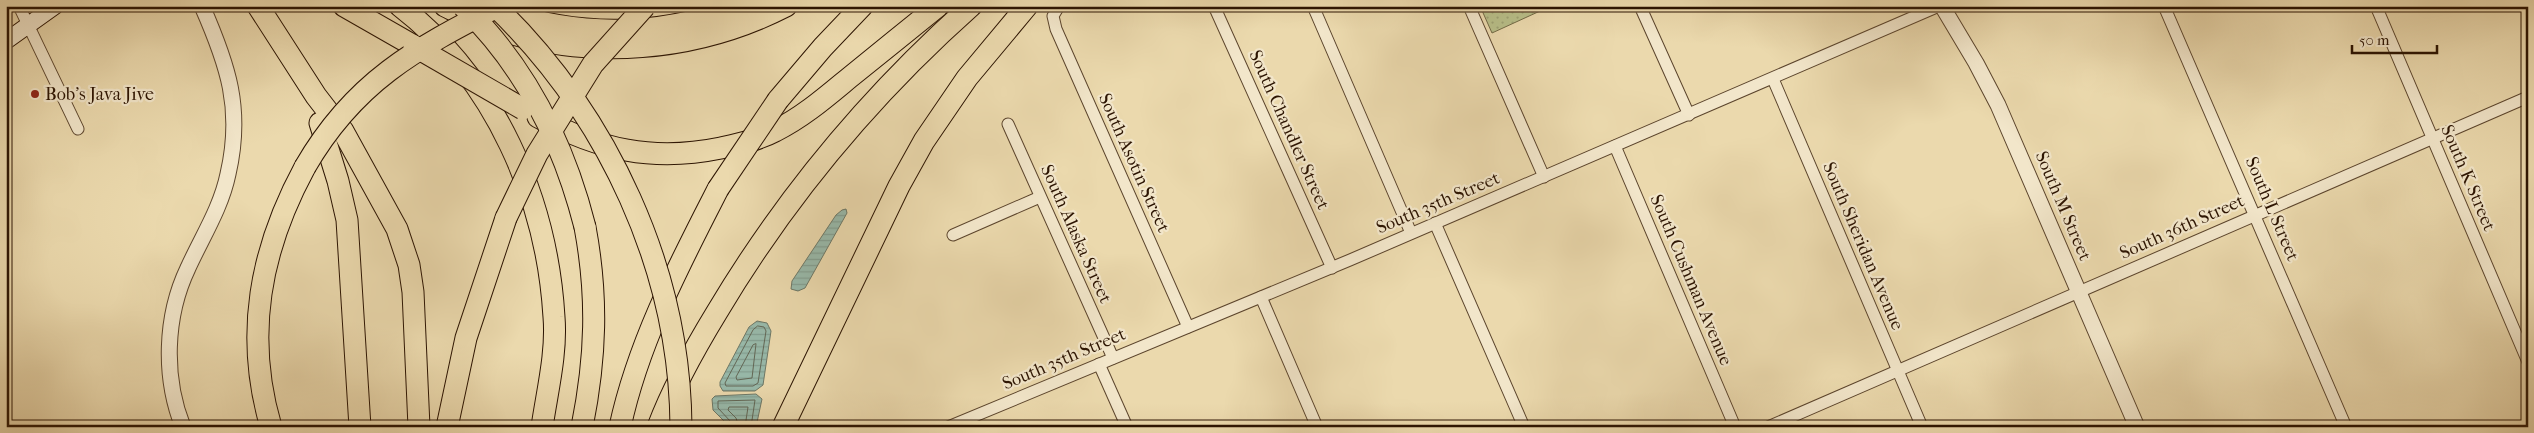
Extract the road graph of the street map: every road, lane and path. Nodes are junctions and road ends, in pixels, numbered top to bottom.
1 (19, 6) edge
2 (55, 6) edge
3 (202, 6) edge
4 (258, 6) edge
5 (344, 6) edge
6 (352, 6) edge
7 (400, 6) edge
8 (445, 6) edge
9 (463, 6) edge
10 (490, 6) edge
11 (495, 6) edge
12 (499, 6) edge
13 (645, 6) edge
14 (741, 6) edge
15 (786, 6) edge
16 (862, 6) edge
17 (938, 6) edge
18 (971, 6) edge
19 (1027, 6) edge
20 (1214, 6) edge
21 (1313, 6) edge
22 (1469, 6) edge
23 (1640, 6) edge
24 (1940, 6) edge
25 (2164, 6) edge
26 (2376, 6) edge
27 (1057, 9) edge
28 (28, 25) junction
29 (388, 31) junction
30 (6, 41) edge
31 (1773, 79) junction
32 (316, 96) junction
33 (2528, 97) edge
34 (1689, 115) junction
35 (1008, 124) dead end
36 (78, 129) dead end
37 (2432, 138) junction
38 (1615, 146) junction
39 (1544, 177) junction
40 (1040, 197) junction
41 (2256, 214) junction
42 (1435, 223) junction
43 (1412, 233) junction
44 (953, 235) dead end
45 (1332, 268) junction
46 (2079, 291) junction
47 (1261, 297) junction
48 (1188, 327) junction
49 (1113, 358) junction
50 (2528, 362) edge
51 (1099, 364) junction
52 (1898, 370) junction
53 (183, 427) edge
54 (271, 427) edge
55 (360, 427) edge
56 (419, 427) edge
57 (447, 427) edge
58 (542, 427) edge
59 (582, 427) edge
60 (620, 427) edge
61 (658, 427) edge
62 (681, 427) edge
63 (783, 427) edge
64 (948, 427) edge
65 (1127, 427) edge
66 (1317, 427) edge
67 (1524, 427) edge
68 (1735, 427) edge
69 (1768, 427) edge
70 (1922, 427) edge
71 (2137, 427) edge
72 (2346, 427) edge

1 - 28 street
2 - 28 main road
3 - 53 street
4 - 32 highway
5 - 29 highway
6 - 29 highway
7 - 58 highway
8 - 15 highway
9 - 59 highway, bridge
10 - 14 highway
11 - 62 highway, bridge
12 - 54 highway, bridge
13 - 57 highway, bridge
16 - 60 highway, bridge
17 - 29 highway, bridge
18 - 61 highway
19 - 63 highway
20 - 45 street, South Chandler Street
21 - 43 street
22 - 39 street
23 - 34 street
24 - 31 street, South 35th Street
24 - 46 street, South M Street
25 - 41 street, South L Street
26 - 37 street, South K Street
27 - 48 street, South Asotin Street
28 - 30 main road
28 - 36 street
31 - 34 street, South 35th Street
31 - 52 street, South Sheridan Avenue
32 - 55 highway
32 - 56 highway
33 - 37 street, South 36th Street
34 - 38 street, South 35th Street
35 - 40 street, South Alaska Street
37 - 41 street, South 36th Street
37 - 50 street, South K Street
38 - 39 street, South 35th Street
38 - 68 street, South Cushman Avenue
39 - 42 street, South 35th Street
40 - 44 street
40 - 49 street, South Alaska Street
41 - 46 street, South 36th Street
41 - 72 street, South L Street
42 - 43 street, South 35th Street
42 - 67 street
43 - 45 street, South 35th Street
45 - 47 street, South 35th Street
46 - 52 street, South 36th Street
46 - 71 street, South M Street
47 - 48 street, South 35th Street
47 - 66 street
48 - 49 street, South 35th Street
49 - 51 street, South 35th Street
51 - 64 street, South 35th Street
51 - 65 street
52 - 69 street, South 36th Street
52 - 70 street, South Sheridan Avenue

